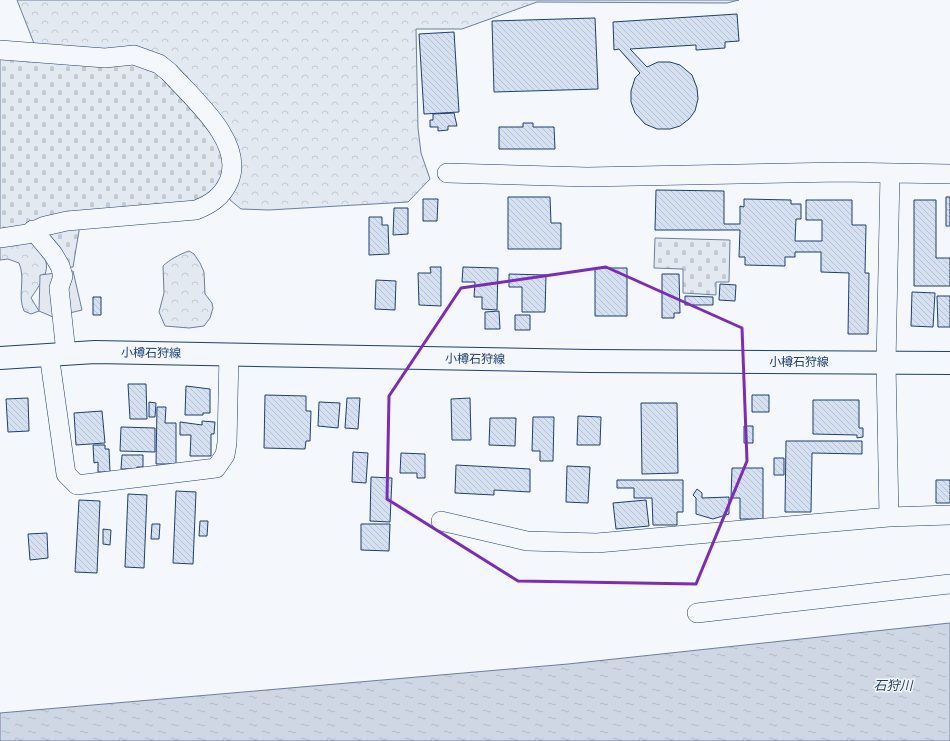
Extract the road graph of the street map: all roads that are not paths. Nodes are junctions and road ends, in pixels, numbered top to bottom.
1 (0, 50) edge
2 (447, 174) dead end
3 (890, 174) junction
4 (950, 174) edge
5 (33, 230) junction
6 (0, 238) edge
7 (57, 354) junction
8 (229, 354) junction
9 (0, 358) edge
10 (886, 363) junction
11 (950, 363) edge
12 (950, 515) edge
13 (889, 517) junction
14 (441, 521) dead end
15 (950, 584) edge
16 (697, 613) dead end

1 - 5 street
2 - 3 street
3 - 4 street
3 - 10 street
5 - 6 street
5 - 7 street
7 - 8 main road, 小樽石狩線
7 - 8 street
7 - 9 main road, 小樽石狩線
8 - 10 main road, 小樽石狩線
10 - 11 main road, 小樽石狩線
10 - 13 street
12 - 13 street
13 - 14 street
15 - 16 street

